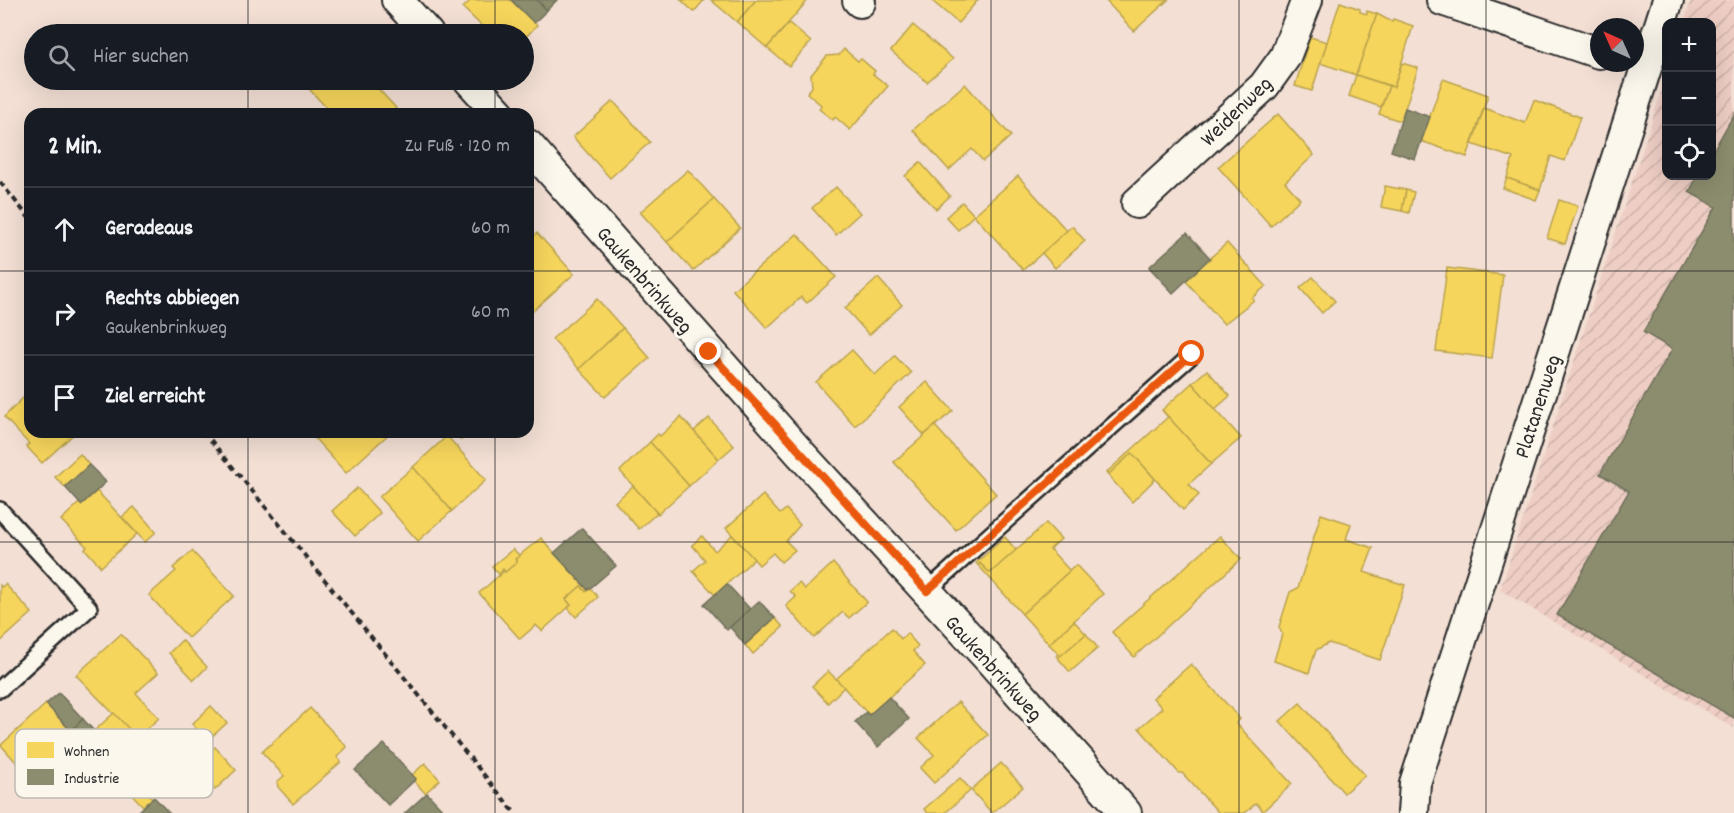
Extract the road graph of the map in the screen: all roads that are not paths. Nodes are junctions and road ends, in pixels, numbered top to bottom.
1 (1307, 0) edge
2 (1442, 0) edge
3 (1668, 0) edge
4 (402, 2) edge
5 (420, 24) edge
6 (1590, 50) edge
7 (1644, 51) edge
8 (1635, 72) edge
9 (478, 90) edge
10 (495, 108) edge
11 (534, 152) edge
12 (1137, 203) dead end
13 (1192, 354) dead end
14 (0, 510) edge
15 (927, 591) junction
16 (0, 689) edge
17 (1126, 813) edge
18 (1413, 813) edge

1 - 12 street, Weidenweg
2 - 6 street
3 - 7 street, Platanenweg
4 - 5 street
8 - 18 street, Platanenweg
9 - 10 street
11 - 15 street, Gaukenbrinkweg
13 - 15 lane
14 - 16 lane
15 - 17 street, Gaukenbrinkweg

